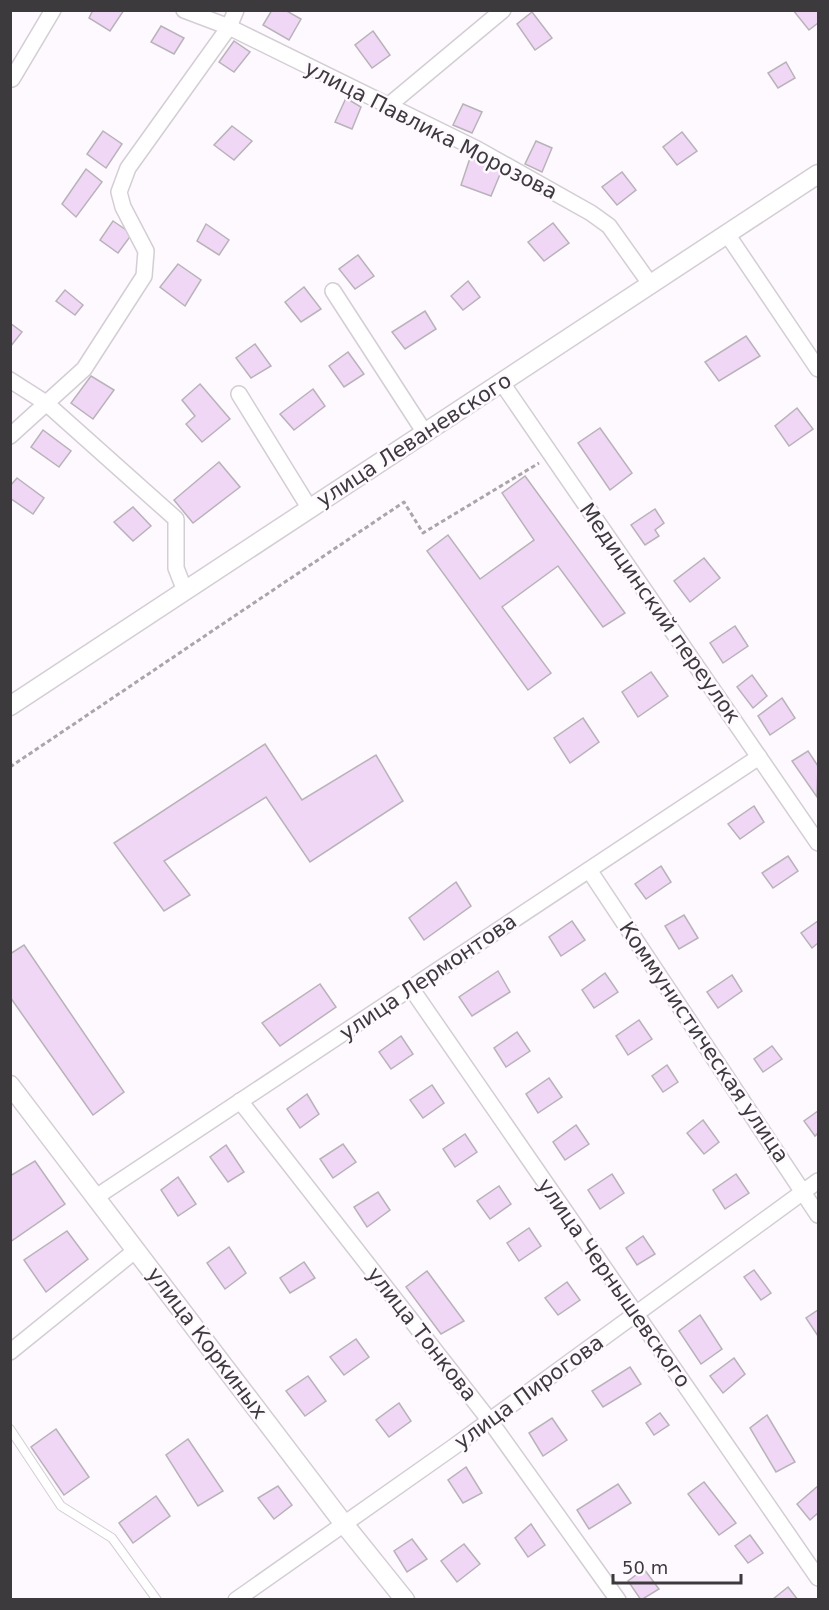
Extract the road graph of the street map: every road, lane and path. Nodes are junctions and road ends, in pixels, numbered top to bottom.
1 (53, 10) edge
2 (184, 10) edge
3 (236, 10) edge
4 (503, 10) edge
5 (229, 27) junction
6 (12, 79) dead end
7 (388, 106) junction
8 (819, 174) edge
9 (727, 234) junction
10 (651, 285) junction
11 (333, 291) dead end
12 (819, 369) edge
13 (10, 380) edge
14 (502, 383) junction
15 (239, 394) dead end
16 (46, 404) junction
17 (425, 433) junction
18 (10, 436) edge
19 (552, 456) junction
20 (310, 509) junction
21 (185, 591) junction
22 (10, 706) edge
23 (759, 757) junction
24 (10, 767) edge
25 (819, 843) edge
26 (589, 870) junction
27 (411, 988) junction
28 (10, 1085) edge
29 (240, 1101) junction
30 (819, 1180) edge
31 (804, 1191) junction
32 (96, 1197) junction
33 (819, 1215) edge
34 (136, 1250) junction
35 (635, 1314) junction
36 (10, 1352) edge
37 (490, 1421) junction
38 (10, 1429) edge
39 (344, 1524) junction
40 (819, 1578) edge
41 (157, 1599) edge
42 (236, 1599) edge
43 (405, 1599) edge
44 (618, 1599) edge

1 - 6 street
2 - 5 street, улица Павлика Морозова
3 - 5 street
4 - 7 street
5 - 7 street, улица Павлика Морозова
5 - 16 street
7 - 10 street, улица Павлика Морозова
8 - 9 street, улица Леваневского
9 - 10 street, улица Леваневского
9 - 12 street
10 - 14 street, улица Леваневского
11 - 17 street
13 - 16 street
14 - 17 street, улица Леваневского
14 - 19 street, Медицинский переулок
15 - 20 street
16 - 18 street
16 - 21 street
17 - 20 street, улица Леваневского
19 - 23 street, Медицинский переулок
19 - 24 path
20 - 21 street, улица Леваневского
21 - 22 street, улица Леваневского
23 - 25 street, Медицинский переулок
23 - 26 street, улица Лермонтова
26 - 27 street, улица Лермонтова
26 - 31 street, Коммунистическая улица
27 - 29 street, улица Лермонтова
27 - 35 street, улица Чернышевского
28 - 32 street, улица Коркиных
29 - 32 street, улица Лермонтова
29 - 37 street, улица Тонкова
30 - 31 street, улица Пирогова
31 - 33 street, Коммунистическая улица
31 - 35 street, улица Пирогова
32 - 34 street, улица Коркиных
34 - 36 street
34 - 39 street, улица Коркиных
35 - 37 street, улица Пирогова
35 - 40 street, улица Чернышевского
37 - 39 street, улица Пирогова
37 - 44 street, улица Тонкова
38 - 41 lane
39 - 42 street, улица Пирогова
39 - 43 street, улица Коркиных

